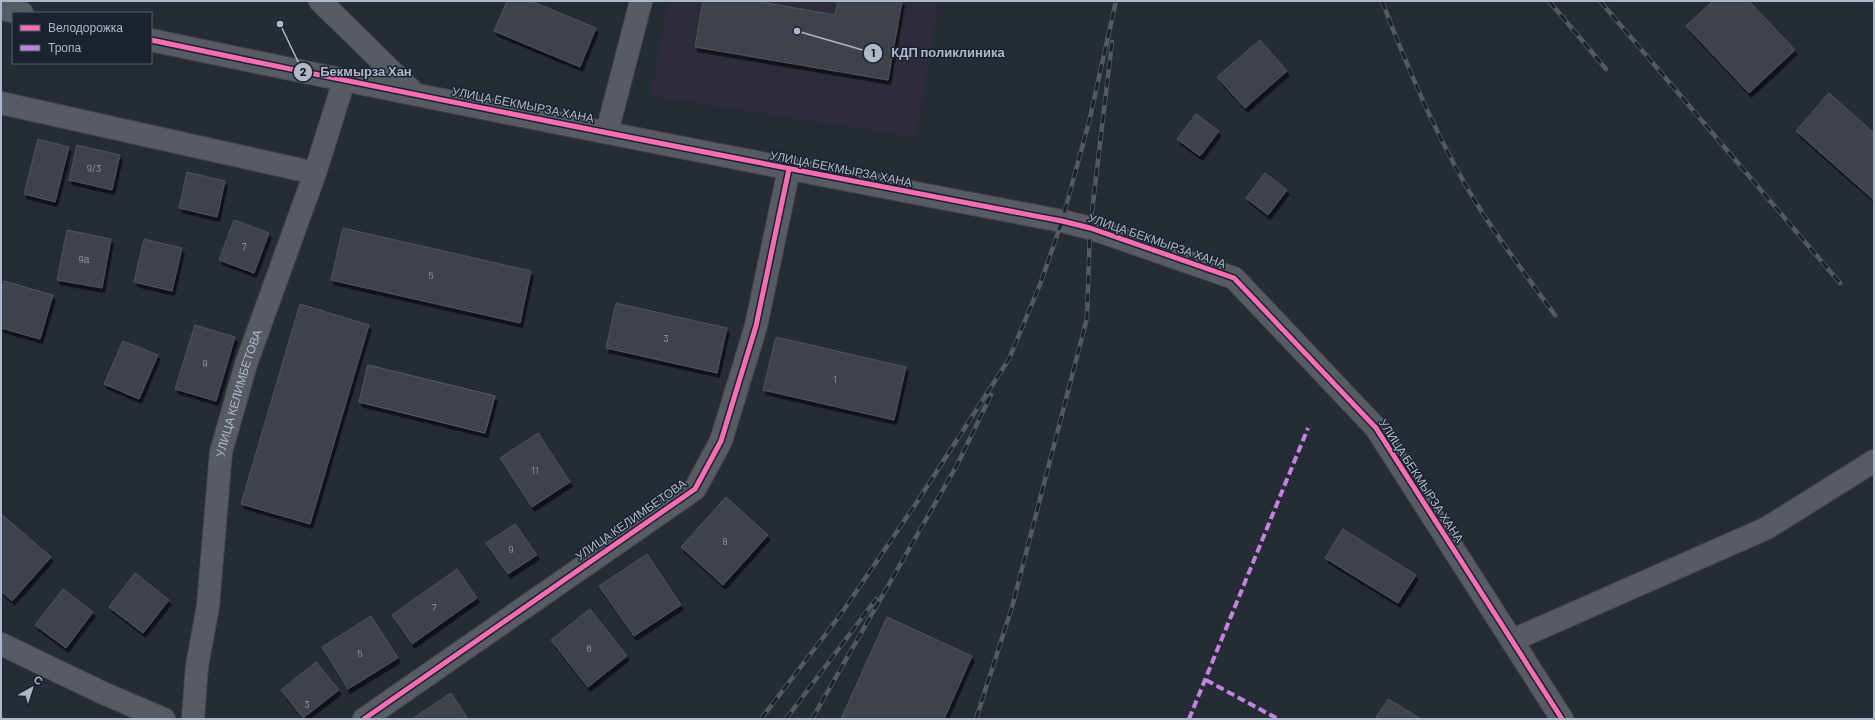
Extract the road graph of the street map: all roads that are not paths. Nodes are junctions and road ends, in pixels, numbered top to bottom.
1 (320, 1) edge
2 (641, 1) edge
3 (1, 8) edge
4 (18, 12) edge
5 (152, 40) edge
6 (344, 81) junction
7 (415, 94) junction
8 (1, 103) edge
9 (607, 132) junction
10 (789, 169) junction
11 (315, 173) junction
12 (1874, 461) edge
13 (1513, 640) junction
14 (1, 644) edge
15 (164, 719) edge
16 (193, 719) edge
17 (364, 719) edge
18 (1562, 719) edge

1 - 7 street
2 - 9 street
3 - 4 street
5 - 6 street, УЛИЦА БЕКМЫРЗА ХАНА
6 - 7 street, УЛИЦА БЕКМЫРЗА ХАНА
6 - 11 street, УЛИЦА КЕЛИМБЕТОВА
7 - 9 street, УЛИЦА БЕКМЫРЗА ХАНА
8 - 11 street
9 - 10 street, УЛИЦА БЕКМЫРЗА ХАНА
10 - 13 street, УЛИЦА БЕКМЫРЗА ХАНА
10 - 17 street, УЛИЦА КЕЛИМБЕТОВА
11 - 16 street, УЛИЦА КЕЛИМБЕТОВА
12 - 13 street
13 - 18 street, УЛИЦА БЕКМЫРЗА ХАНА
14 - 15 street

